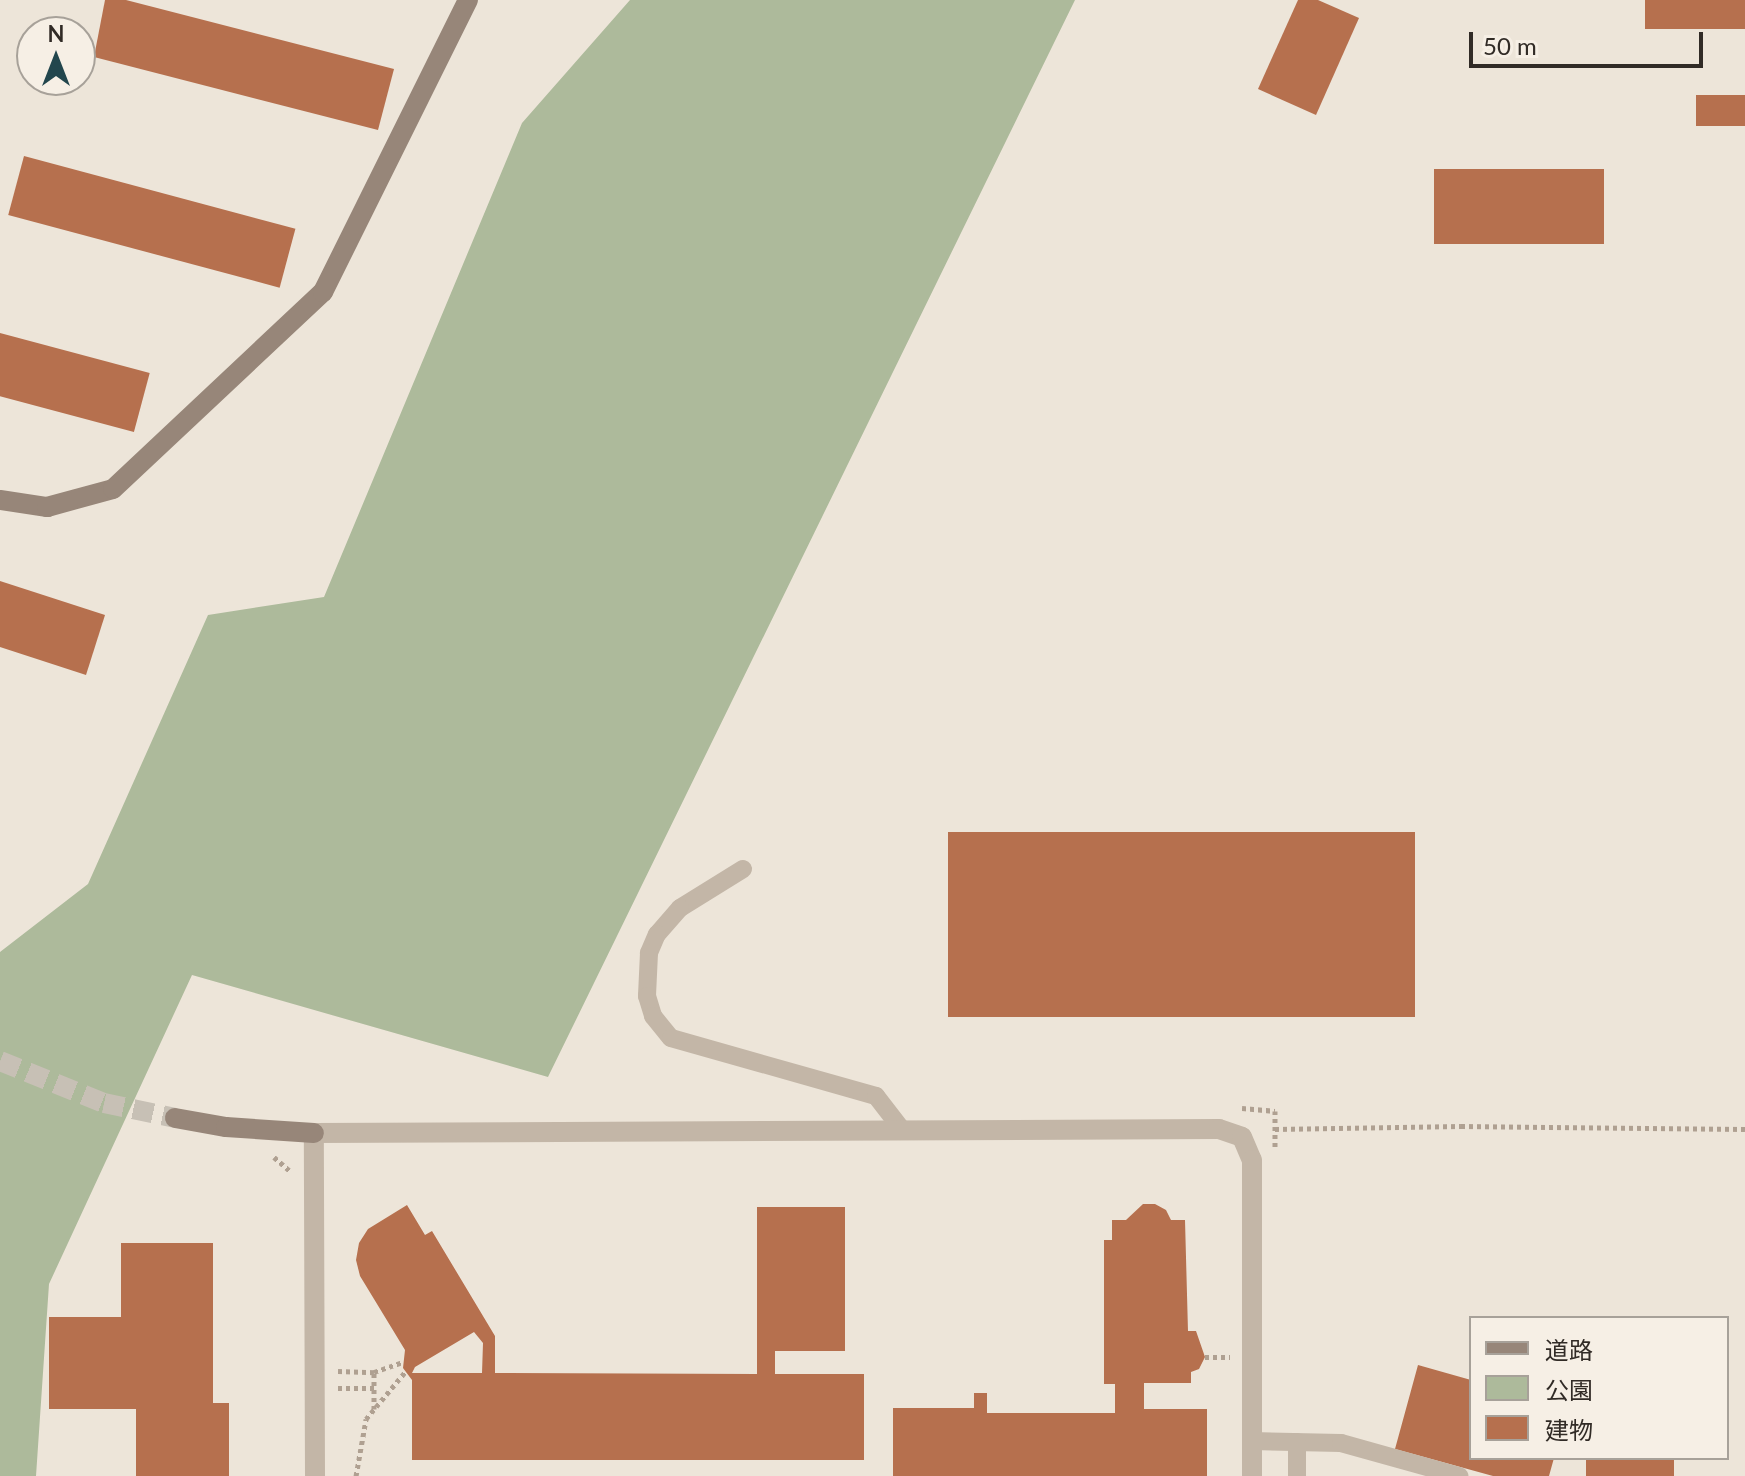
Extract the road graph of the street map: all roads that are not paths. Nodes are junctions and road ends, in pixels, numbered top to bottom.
1 (468, 0) edge
2 (0, 500) edge
3 (743, 869) dead end
4 (175, 1118) tunnel mouth
5 (903, 1131) junction
6 (314, 1133) junction
7 (1252, 1441) junction
8 (1297, 1442) junction
9 (315, 1476) edge
10 (1252, 1476) edge
11 (1297, 1476) edge
12 (1459, 1476) edge

1 - 2 street
3 - 5 lane
4 - 6 street
5 - 6 street
5 - 7 street
6 - 9 street
7 - 8 lane
7 - 10 street
8 - 11 lane
8 - 12 lane

